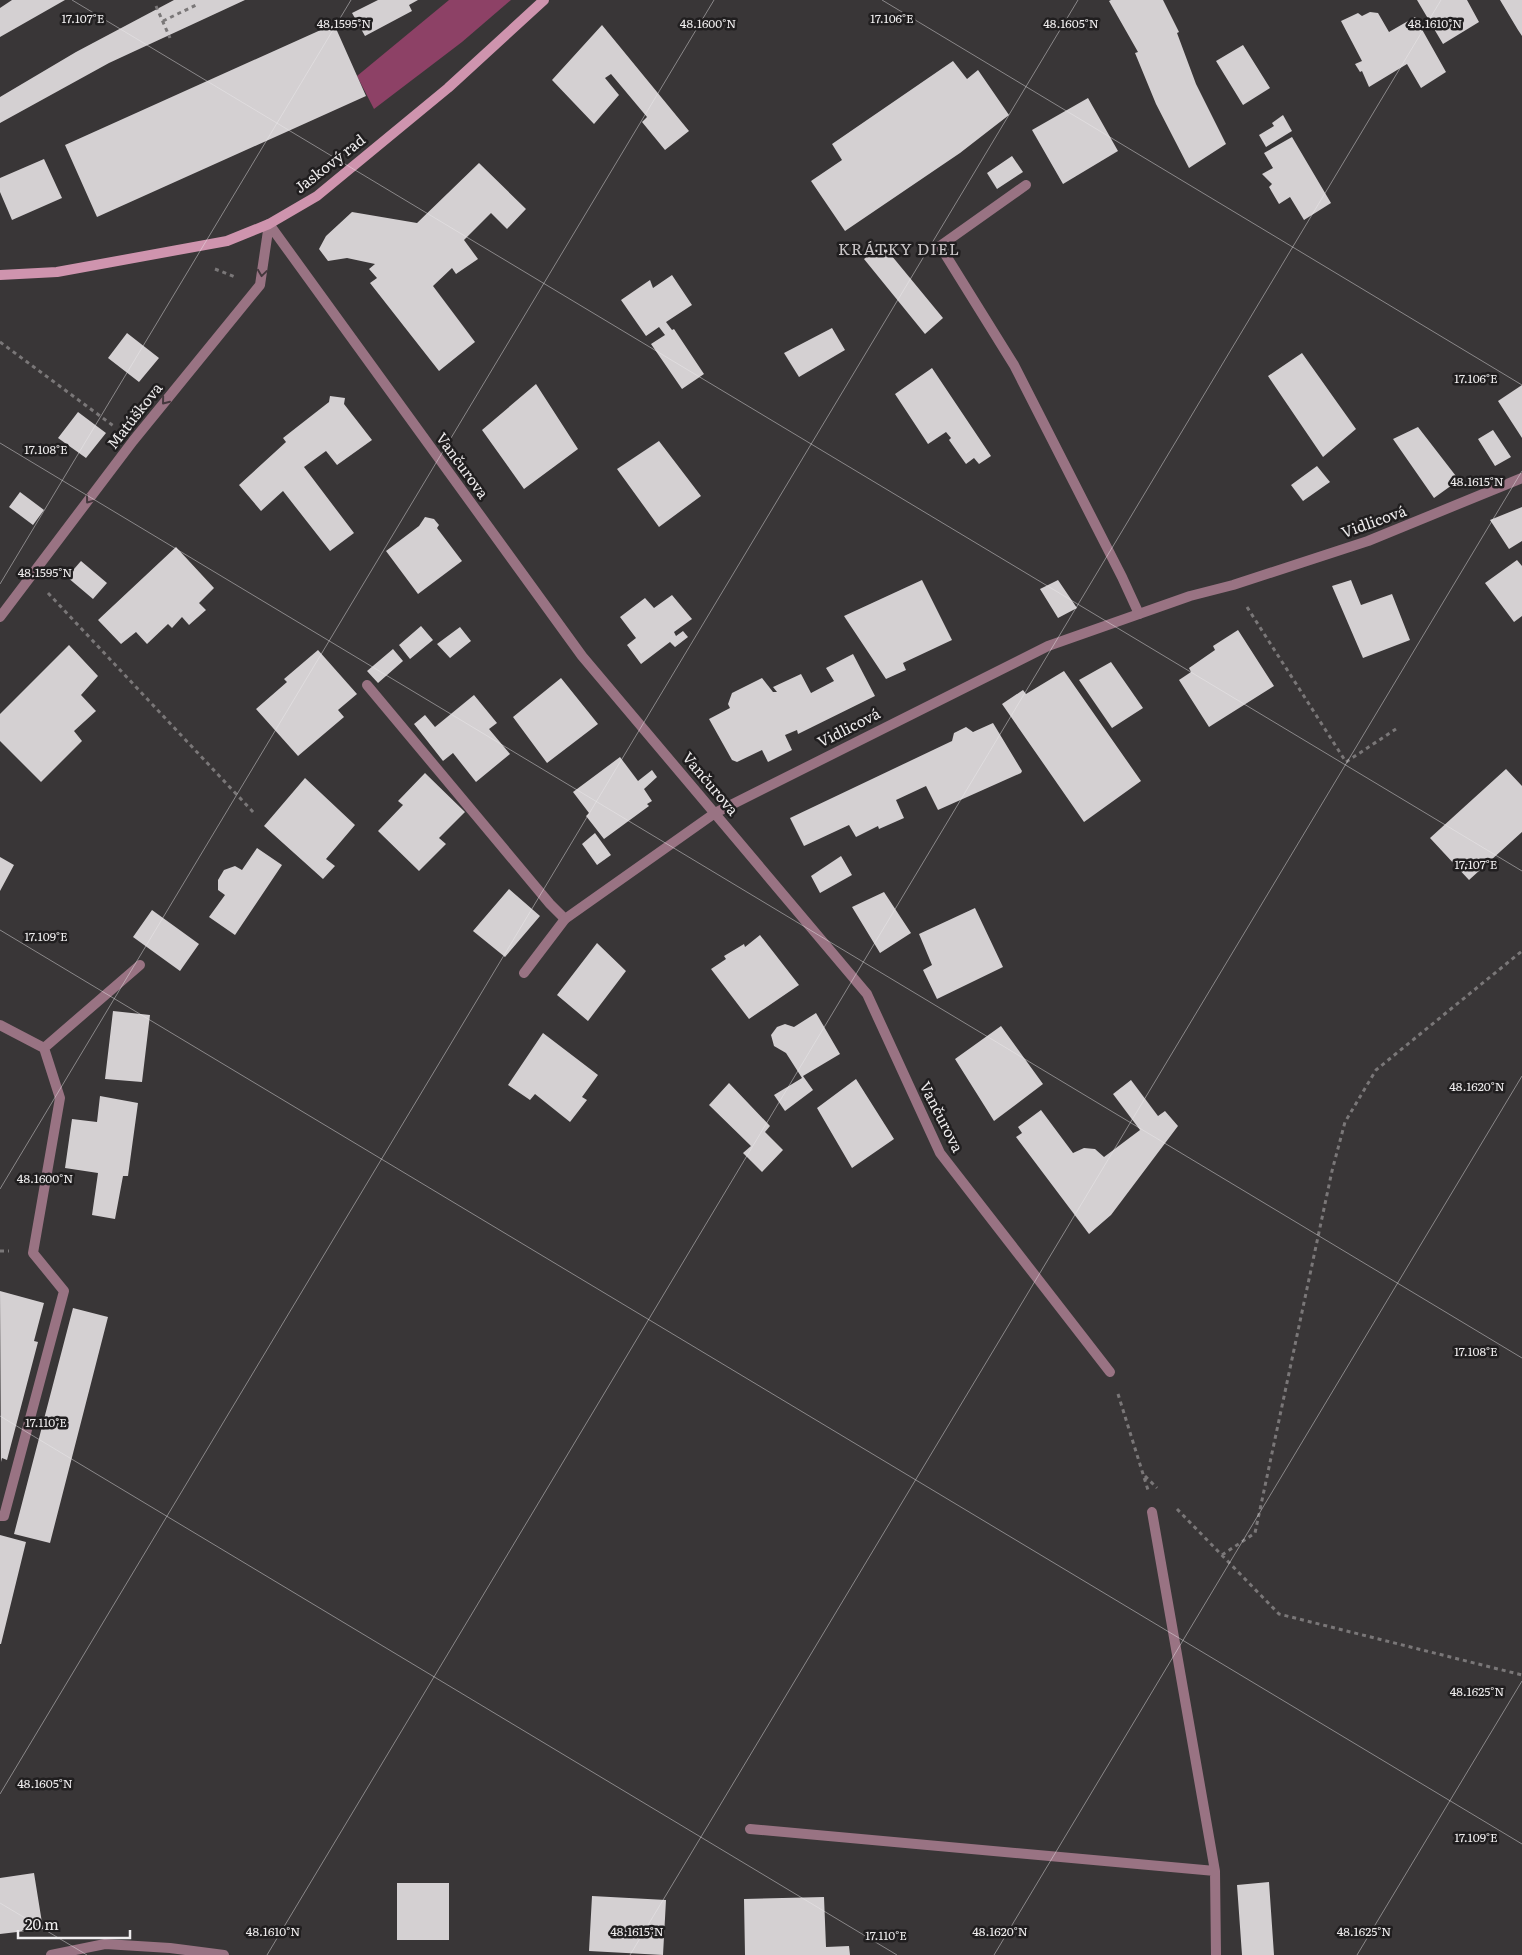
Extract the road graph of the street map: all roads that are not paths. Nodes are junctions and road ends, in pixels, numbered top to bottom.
1 (544, 0) edge
2 (1026, 185) dead end
3 (269, 224) junction
4 (0, 275) edge
5 (1522, 478) edge
6 (1139, 614) junction
7 (0, 617) edge
8 (367, 685) dead end
9 (715, 813) junction
10 (565, 919) junction
11 (140, 965) dead end
12 (524, 973) dead end
13 (0, 1025) edge
14 (44, 1048) junction
15 (1110, 1372) road end
16 (1152, 1512) dead end
17 (0, 1516) edge
18 (750, 1829) dead end
19 (1215, 1871) junction
20 (51, 1955) edge
21 (224, 1955) edge
22 (1216, 1955) edge

1 - 3 street, Jaskový rad
2 - 6 street
3 - 4 street, Jaskový rad
3 -> 7 street, Matúškova
3 - 9 street, Vančurova
5 - 6 street, Vidlicová
6 - 9 street, Vidlicová
8 - 10 street
9 - 10 street, Vidlicová
9 - 15 street, Vančurova
10 - 12 street, Vidlicová
11 - 14 street
13 - 14 street
14 - 17 street
16 - 19 street
18 - 19 street
19 - 22 street
20 - 21 street

